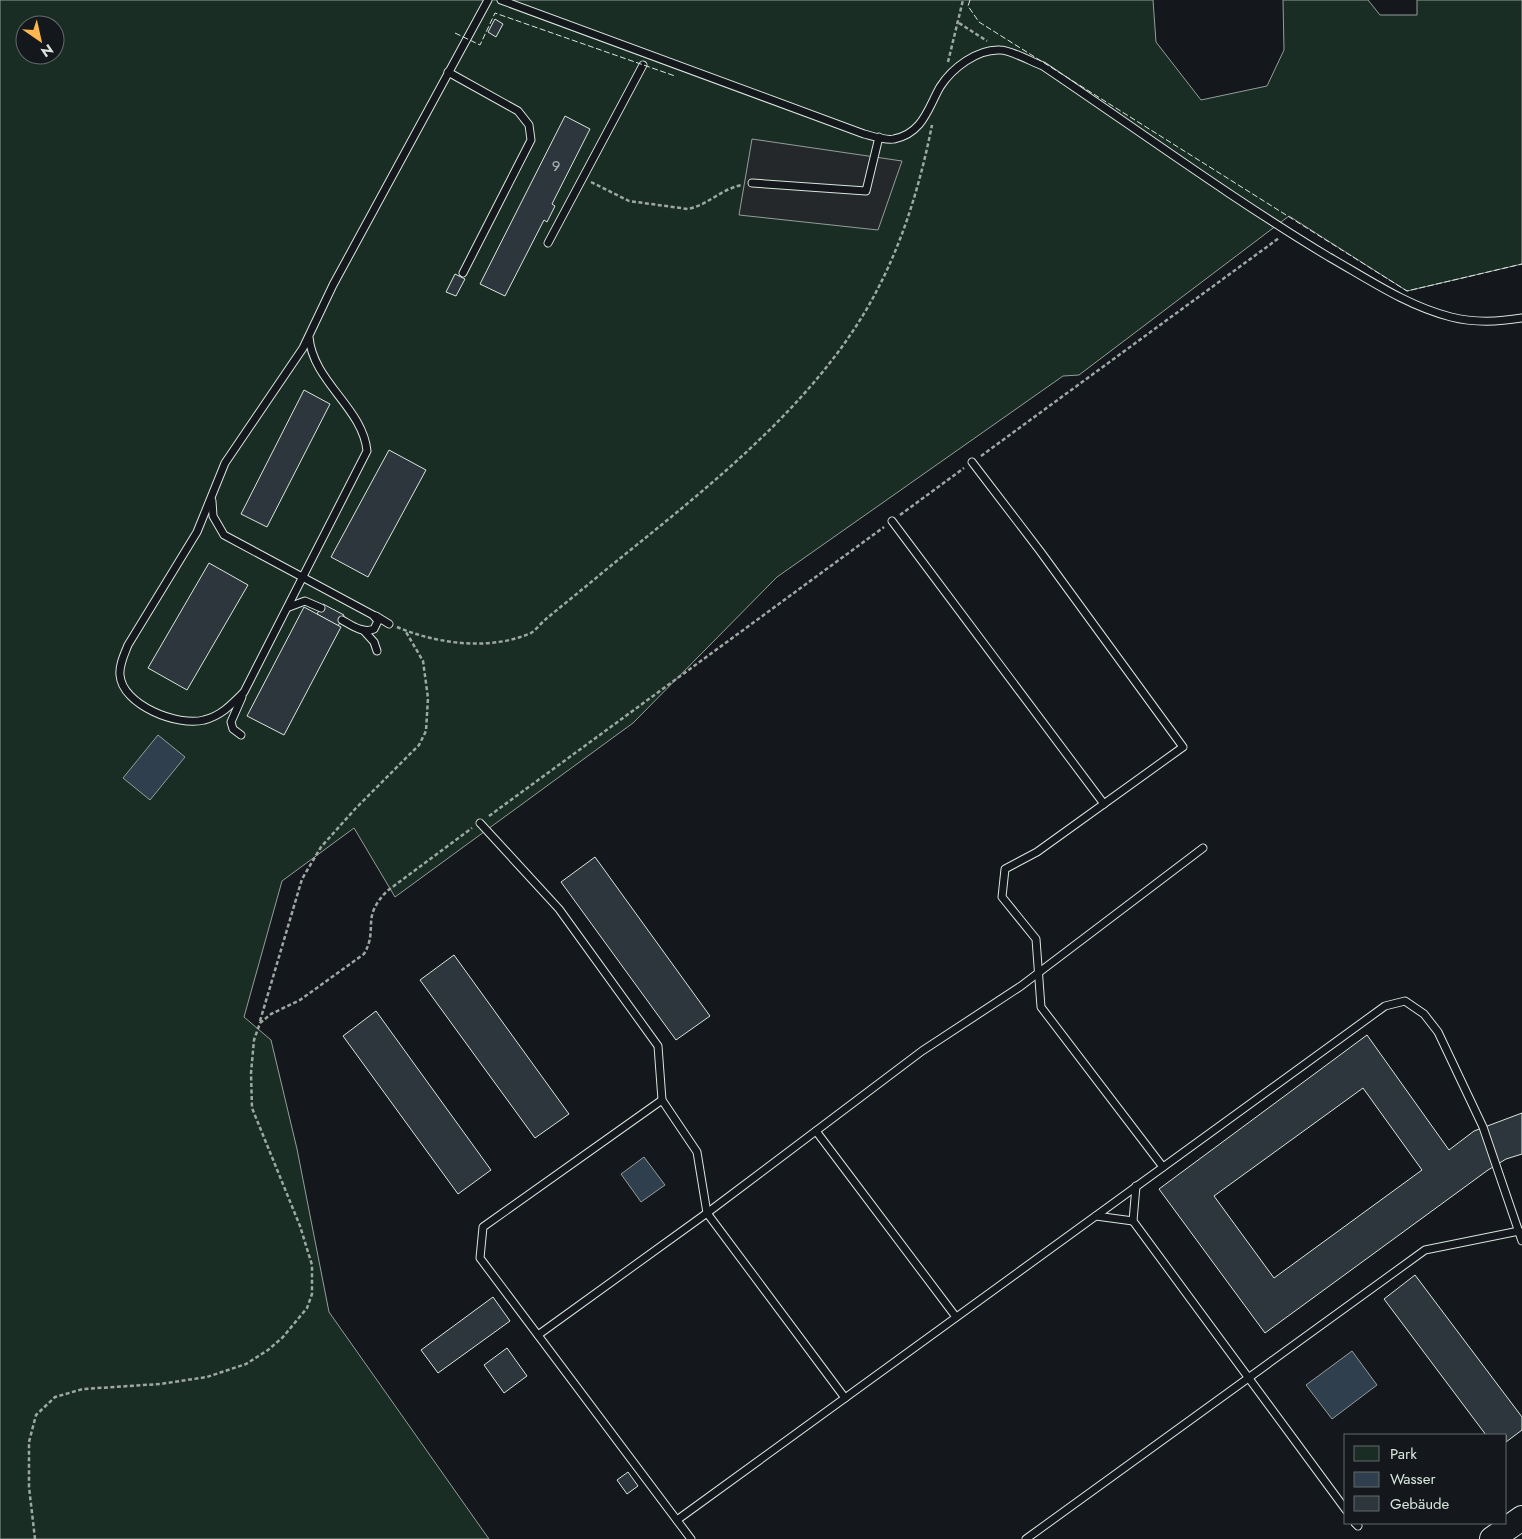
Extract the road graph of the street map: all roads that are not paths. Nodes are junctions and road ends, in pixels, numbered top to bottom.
1 (488, 0) edge
2 (501, 0) edge
3 (642, 65) dead end
4 (448, 72) junction
5 (879, 137) junction
6 (752, 183) road end
7 (548, 243) dead end
8 (463, 273) dead end
9 (1522, 318) edge
10 (309, 336) junction
11 (972, 462) road end
12 (213, 490) junction
13 (892, 521) road end
14 (304, 577) junction
15 (288, 607) junction
16 (321, 608) dead end
17 (373, 615) junction
18 (342, 620) dead end
19 (389, 624) road end
20 (364, 631) junction
21 (377, 651) dead end
22 (244, 692) junction
23 (241, 735) dead end
24 (1104, 804) junction
25 (480, 823) road end
26 (1203, 848) dead end
27 (1038, 973) junction
28 (662, 1100) junction
29 (816, 1131) junction
30 (1163, 1167) junction
31 (1136, 1186) junction
32 (706, 1213) junction
33 (1096, 1216) junction
34 (1133, 1221) junction
35 (1519, 1231) junction
36 (1522, 1242) edge
37 (956, 1317) junction
38 (538, 1335) junction
39 (1249, 1378) junction
40 (845, 1398) junction
41 (1344, 1507) edge
42 (1522, 1518) edge
43 (677, 1520) junction
44 (692, 1539) edge
45 (1026, 1539) edge
46 (1492, 1539) edge

1 - 4 lane
2 - 5 lane
3 - 7 lane
4 - 8 lane
4 - 10 lane
5 - 6 lane
5 - 9 lane
10 - 12 lane
10 - 14 lane
11 - 24 lane
12 - 14 lane
12 - 22 lane
13 - 24 lane
14 - 15 lane
14 - 17 lane
15 - 16 lane
15 - 22 lane
17 - 19 lane
17 - 20 lane
18 - 20 lane
20 - 21 lane
22 - 23 lane
24 - 27 lane
25 - 28 lane
26 - 27 lane
27 - 29 lane
27 - 30 lane
28 - 32 lane
28 - 38 lane
29 - 32 lane
29 - 37 lane
30 - 31 lane
30 - 35 lane
31 - 33 lane
31 - 34 lane
32 - 38 lane
32 - 40 lane
33 - 34 lane
33 - 37 lane
34 - 39 lane
35 - 36 lane
35 - 39 lane
37 - 40 lane
38 - 43 lane
39 - 41 lane
39 - 45 lane
40 - 43 lane
42 - 46 highway
43 - 44 lane

